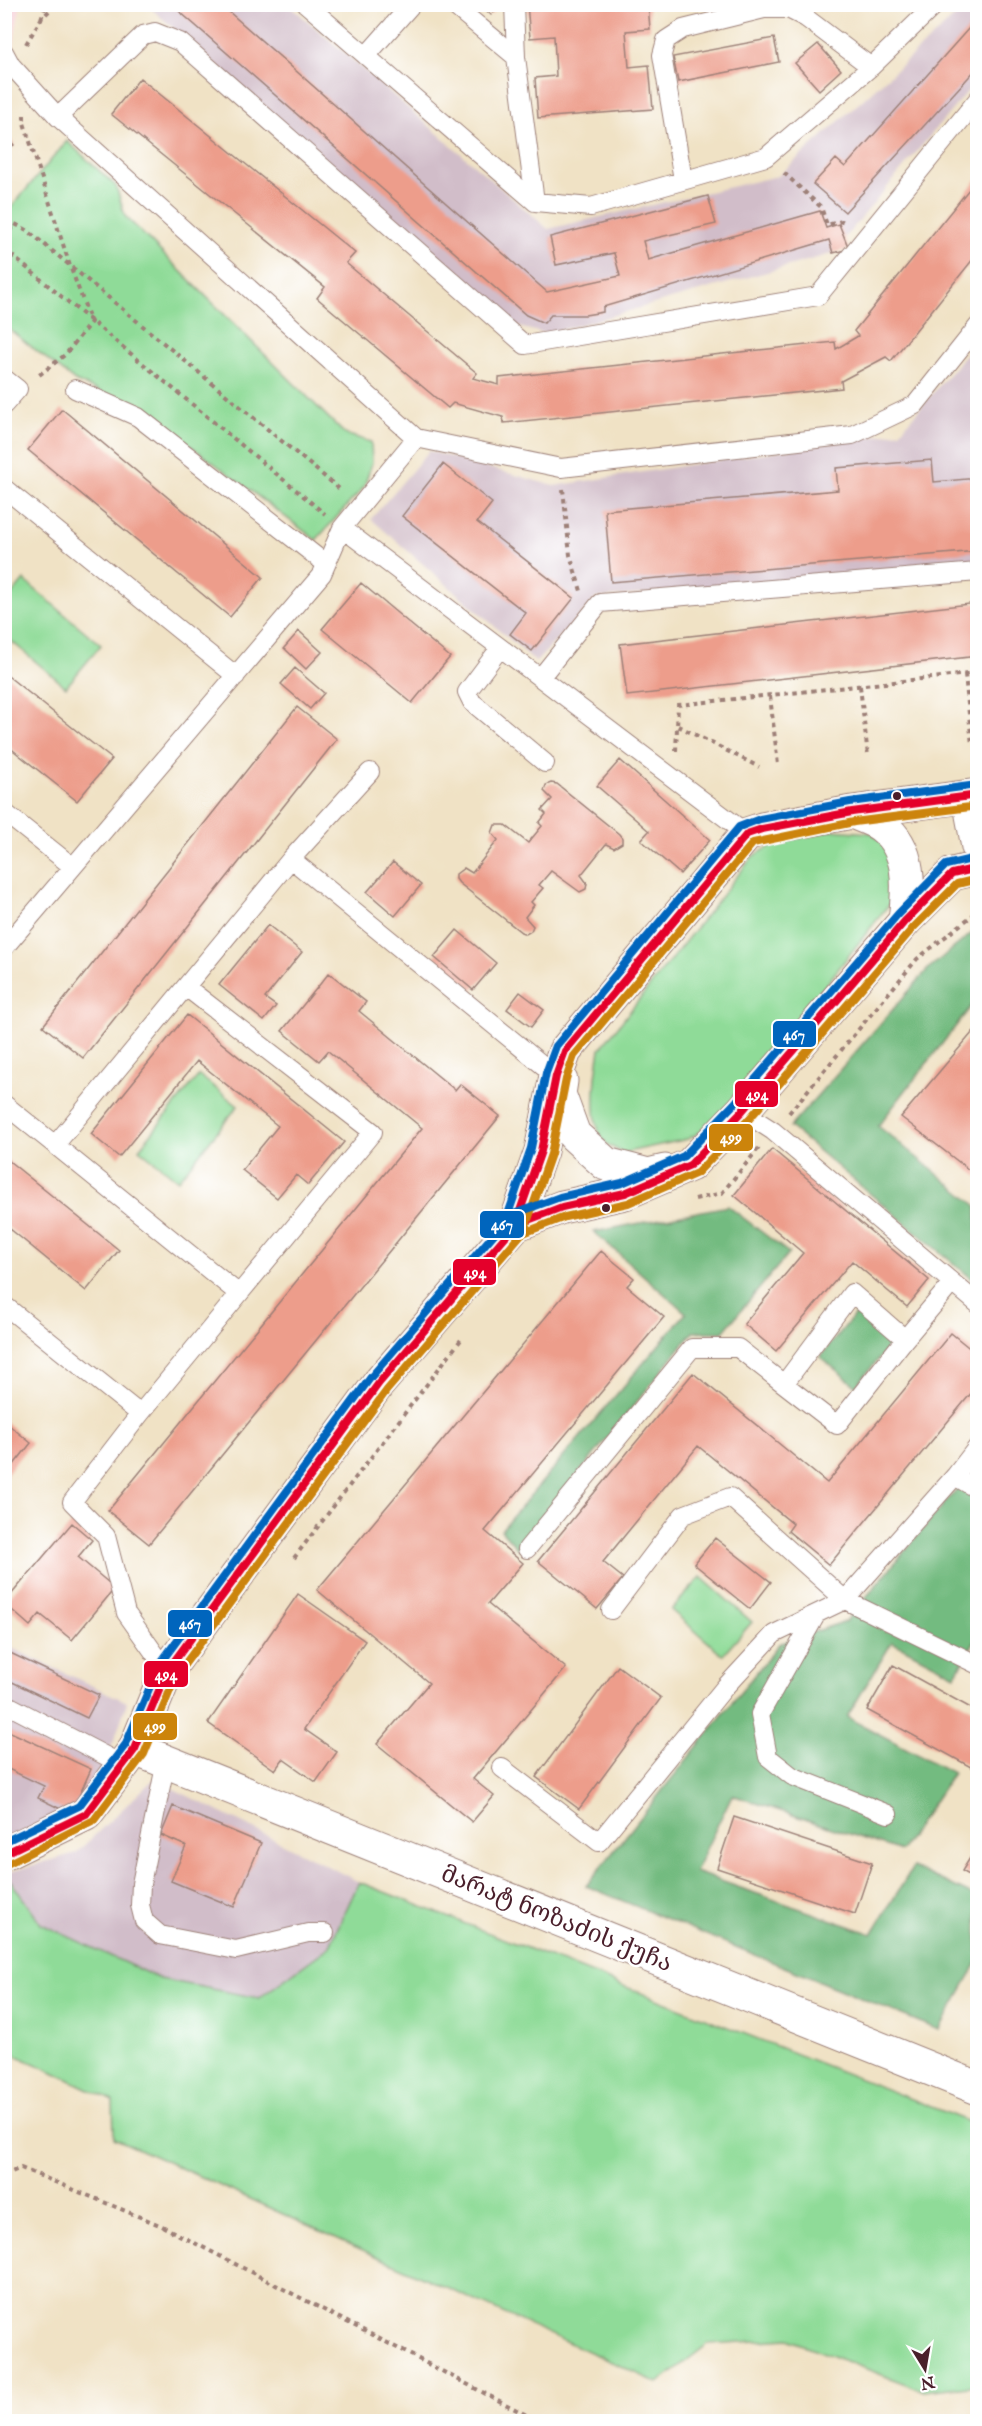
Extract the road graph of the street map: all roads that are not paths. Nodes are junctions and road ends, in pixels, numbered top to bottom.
1 (306, 4) edge
2 (412, 4) edge
3 (452, 4) edge
4 (514, 4) edge
5 (936, 4) edge
6 (4, 52) edge
7 (366, 56) junction
8 (516, 57) junction
9 (871, 67) junction
10 (978, 99) edge
11 (58, 117) junction
12 (683, 180) junction
13 (536, 202) junction
14 (978, 326) edge
15 (11, 383) edge
16 (75, 389) dead end
17 (4, 405) edge
18 (416, 438) junction
19 (4, 488) edge
20 (342, 528) junction
21 (326, 564) junction
22 (978, 572) edge
23 (500, 648) junction
24 (236, 675) junction
25 (540, 678) junction
26 (545, 763) dead end
27 (370, 772) dead end
28 (978, 795) edge
29 (978, 807) edge
30 (4, 812) edge
31 (852, 812) junction
32 (747, 834) junction
33 (978, 847) edge
34 (291, 859) junction
35 (73, 867) junction
36 (978, 868) edge
37 (905, 921) junction
38 (4, 948) edge
39 (186, 987) junction
40 (560, 1064) junction
41 (4, 1104) edge
42 (741, 1111) junction
43 (55, 1145) junction
44 (690, 1165) junction
45 (514, 1225) junction
46 (952, 1283) junction
47 (239, 1294) junction
48 (978, 1304) edge
49 (4, 1305) edge
50 (905, 1339) junction
51 (784, 1384) junction
52 (140, 1414) junction
53 (978, 1446) edge
54 (955, 1476) junction
55 (978, 1490) edge
56 (527, 1549) dead end
57 (845, 1600) junction
58 (611, 1610) dead end
59 (816, 1615) junction
60 (978, 1665) edge
61 (167, 1671) junction
62 (4, 1703) edge
63 (129, 1757) junction
64 (166, 1761) junction
65 (502, 1768) dead end
66 (888, 1814) dead end
67 (4, 1854) edge
68 (325, 1933) dead end
69 (978, 2088) edge

1 - 7 lane
2 - 7 lane
3 - 8 lane
4 - 8 lane
5 - 9 lane
6 - 11 lane
7 - 13 lane
8 - 13 lane
9 - 12 lane
9 - 12 lane
10 - 11 lane
11 - 18 lane
12 - 13 lane
14 - 18 lane
15 - 17 lane
16 - 21 lane
18 - 20 lane
19 - 24 lane
20 - 21 lane
20 - 23 lane
21 - 24 lane
22 - 25 lane
23 - 25 lane
23 - 26 lane
24 - 35 lane
25 - 32 lane
27 - 34 lane
28 - 31 street
29 - 33 street
30 - 35 lane
31 - 32 street
31 - 37 street
32 - 40 street
34 - 39 lane
34 - 40 lane
35 - 38 lane
36 - 37 street
37 - 42 street
39 - 43 lane
39 - 47 lane
40 - 44 street
40 - 45 street
41 - 43 lane
42 - 44 street
42 - 46 lane
43 - 47 lane
44 - 45 street
45 - 61 street
46 - 48 lane
46 - 50 lane
47 - 52 lane
49 - 52 lane
50 - 51 lane
50 - 51 lane
51 - 56 lane
52 - 61 lane
53 - 54 lane
54 - 55 lane
54 - 57 lane
57 - 58 lane
57 - 59 lane
57 - 60 lane
59 - 65 lane
59 - 66 lane
61 - 63 street
62 - 63 lane
63 - 64 street, მარატ ნოზაძის ქუჩა
63 - 67 street
64 - 68 lane
64 - 69 street, მარატ ნოზაძის ქუჩა

